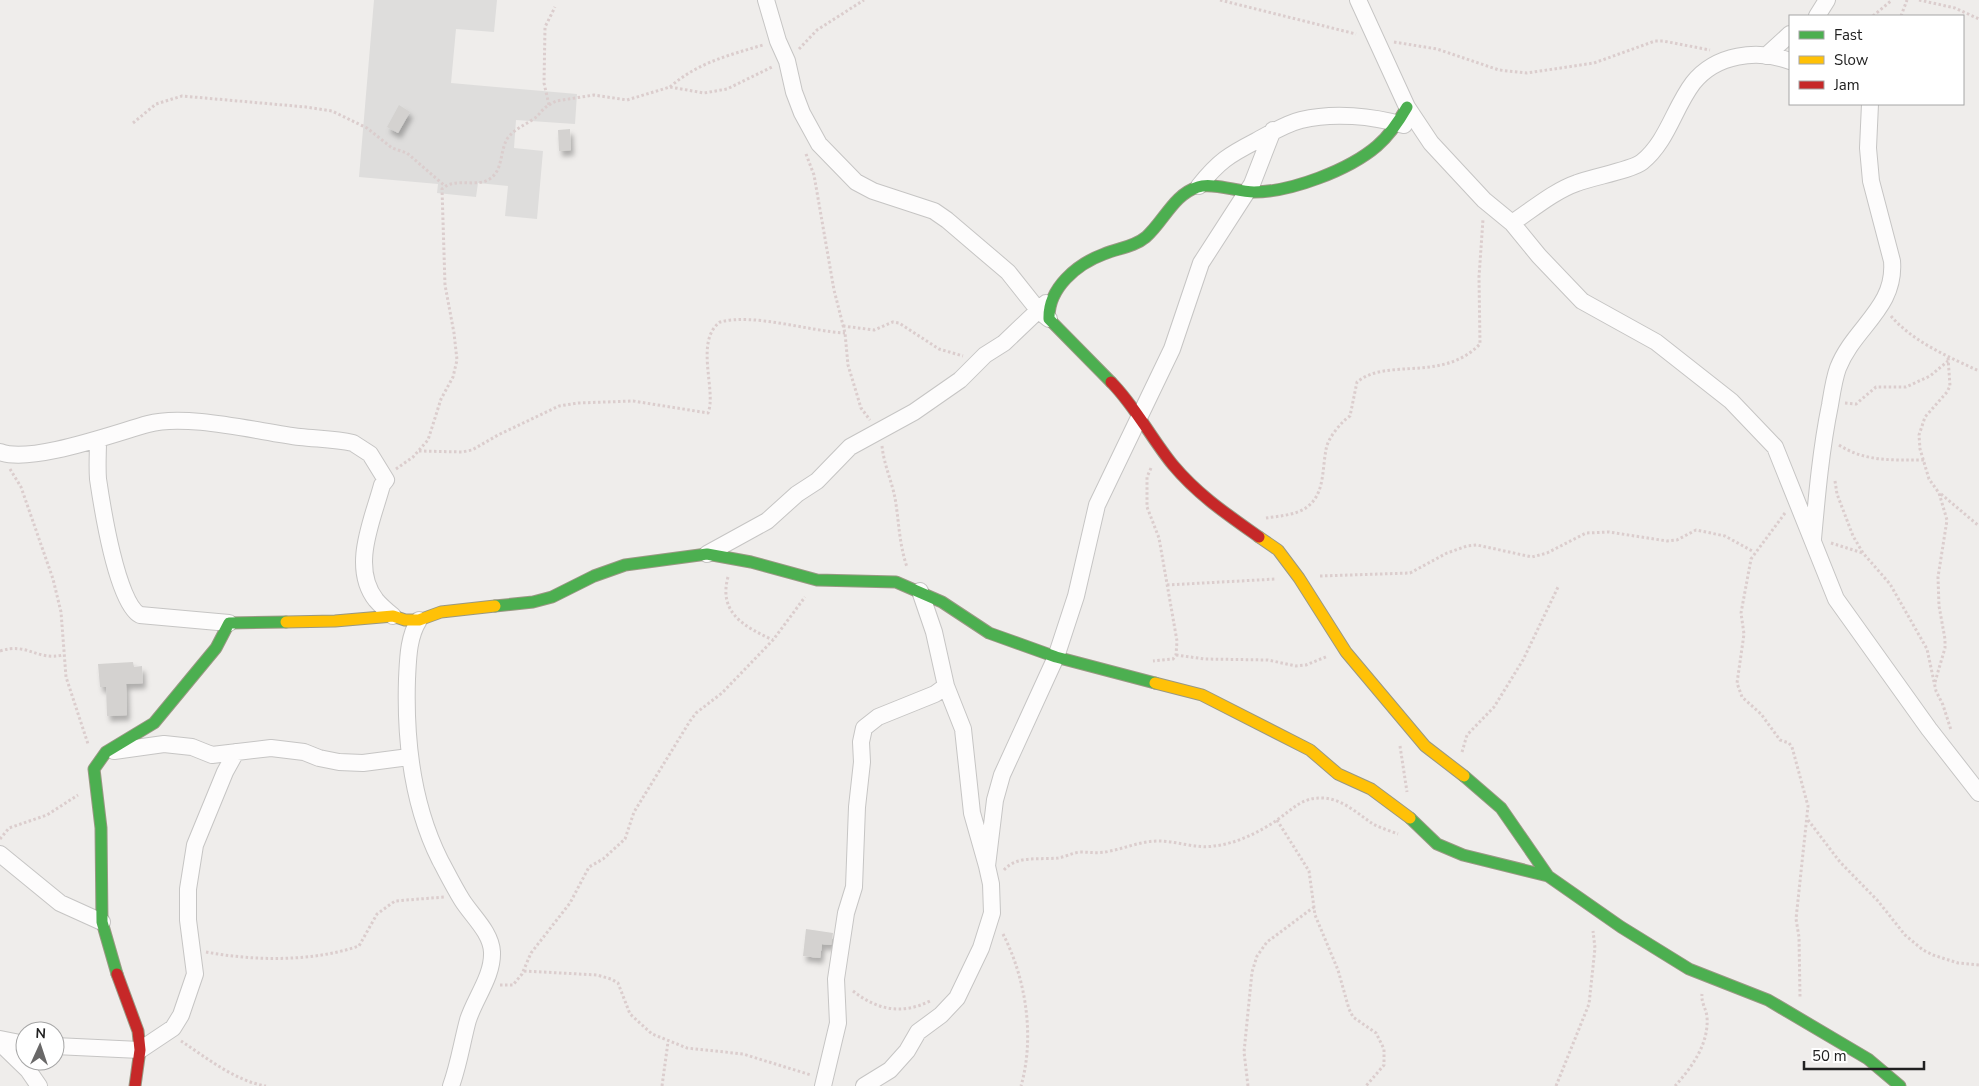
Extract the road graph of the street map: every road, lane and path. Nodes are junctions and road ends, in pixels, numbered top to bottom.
1 (766, 0) edge
2 (864, 0) edge
3 (1220, 0) edge
4 (1358, 0) edge
5 (1828, 0) edge
6 (1893, 0) edge
7 (1907, 0) edge
8 (1919, 0) edge
9 (555, 7) dead end
10 (1818, 15) edge
11 (1874, 15) edge
12 (1901, 15) edge
13 (1979, 19) edge
14 (1789, 35) edge
15 (1376, 39) junction
16 (778, 41) junction
17 (1717, 51) dead end
18 (1766, 56) junction
19 (788, 61) junction
20 (1789, 61) edge
21 (670, 87) junction
22 (549, 105) junction
23 (1870, 105) edge
24 (1407, 107) junction
25 (133, 123) dead end
26 (1398, 123) junction
27 (1273, 130) junction
28 (1424, 135) junction
29 (806, 150) dead end
30 (445, 186) junction
31 (1200, 186) junction
32 (1248, 191) junction
33 (1484, 200) junction
34 (1512, 223) junction
35 (1051, 298) joint
36 (1886, 299) junction
37 (1044, 315) junction
38 (843, 326) junction
39 (845, 333) junction
40 (984, 356) junction
41 (1948, 356) junction
42 (1948, 361) junction
43 (1979, 371) edge
44 (1841, 406) dead end
45 (1139, 420) junction
46 (877, 434) junction
47 (1839, 439) dead end
48 (98, 440) junction
49 (419, 451) junction
50 (1, 453) edge
51 (1924, 460) junction
52 (1174, 466) junction
53 (386, 480) junction
54 (1835, 480) dead end
55 (1939, 493) junction
56 (1797, 504) junction
57 (1262, 519) dead end
58 (1979, 526) edge
59 (1813, 541) junction
60 (1754, 552) junction
61 (1863, 553) junction
62 (706, 554) junction
63 (733, 558) junction
64 (1299, 578) junction
65 (817, 580) junction
66 (1166, 585) junction
67 (1558, 587) dead end
68 (918, 590) junction
69 (393, 616) junction
70 (419, 620) junction
71 (230, 624) junction
72 (773, 640) junction
73 (0, 651) edge
74 (1346, 652) junction
75 (63, 655) junction
76 (1176, 655) junction
77 (1056, 657) junction
78 (1144, 662) dead end
79 (1935, 682) junction
80 (946, 686) junction
81 (1952, 734) dead end
82 (1398, 739) dead end
83 (106, 752) junction
84 (236, 752) junction
85 (409, 757) junction
86 (94, 772) junction
87 (1462, 775) junction
88 (1979, 793) edge
89 (1407, 815) junction
90 (1808, 819) junction
91 (1277, 820) junction
92 (1404, 837) dead end
93 (0, 839) edge
94 (0, 854) edge
95 (987, 866) junction
96 (1548, 876) junction
97 (991, 884) junction
98 (457, 891) junction
99 (1314, 907) junction
100 (992, 913) junction
101 (102, 922) junction
102 (1591, 926) dead end
103 (194, 949) junction
104 (1979, 965) edge
105 (524, 971) junction
106 (1706, 975) junction
107 (836, 979) junction
108 (484, 983) junction
109 (935, 999) dead end
110 (1803, 1019) junction
111 (167, 1032) junction
112 (0, 1039) edge
113 (15, 1042) edge
114 (668, 1042) junction
115 (0, 1043) edge
116 (65, 1046) edge
117 (140, 1050) junction
118 (823, 1083) edge
119 (39, 1086) edge
120 (135, 1086) edge
121 (266, 1086) edge
122 (451, 1086) edge
123 (662, 1086) edge
124 (864, 1086) edge
125 (1021, 1086) edge
126 (1248, 1086) edge
127 (1366, 1086) edge
128 (1556, 1086) edge
129 (1675, 1086) edge
130 (1900, 1086) edge

1 - 16 street
2 - 19 path
3 - 15 path
4 - 15 street
5 - 10 street
6 - 11 path
7 - 12 path
8 - 13 path
9 - 22 path
14 - 18 street
15 - 17 path
15 - 24 street
16 - 19 street
16 - 21 path
18 - 20 street
18 - 34 street
19 - 21 path
19 - 37 street
21 - 22 path
22 - 30 path
23 - 36 street
24 - 26 street
24 - 28 street
25 - 30 path
26 - 27 street
26 - 28 street
26 - 32 street
27 - 31 street
27 - 32 street
28 - 33 street
29 - 38 path
30 - 49 path
31 - 32 street
31 - 35 street
32 - 45 street
33 - 34 street
33 - 57 path
34 - 56 street
35 - 37 street
36 - 41 path
36 - 59 street
37 - 40 street
37 - 45 street
38 - 39 path
38 - 40 path
39 - 46 path
39 - 49 path
40 - 46 street
41 - 42 path
41 - 43 path
42 - 44 path
42 - 51 path
45 - 52 street
45 - 77 street
46 - 62 street
46 - 68 path
47 - 51 path
48 - 50 street
48 - 53 street
48 - 71 street
49 - 53 path
50 - 75 path
51 - 55 path
52 - 64 street
52 - 66 path
53 - 69 street
54 - 61 path
55 - 58 path
55 - 79 path
56 - 59 street
56 - 60 path
59 - 61 path
59 - 88 street
60 - 64 path
60 - 90 path
61 - 79 path
62 - 63 street
62 - 70 street
63 - 65 street
63 - 72 path
64 - 66 path
64 - 74 street
65 - 68 street
65 - 72 path
66 - 76 path
67 - 87 path
68 - 77 street
68 - 80 street
69 - 70 street
69 - 71 street
70 - 85 street
71 - 83 street
72 - 105 path
73 - 75 path
74 - 76 path
74 - 87 street
75 - 86 path
76 - 78 path
77 - 89 street
77 - 95 street
79 - 81 path
80 - 95 street
80 - 107 street
82 - 89 path
83 - 84 street
83 - 86 street
84 - 85 street
84 - 103 street
85 - 98 street
86 - 93 path
86 - 101 street
87 - 96 street
89 - 96 street
90 - 104 path
90 - 110 path
91 - 92 path
91 - 97 path
91 - 99 path
94 - 101 street
95 - 97 street
96 - 106 street
97 - 100 street
98 - 103 path
98 - 108 street
99 - 126 path
99 - 127 path
100 - 124 street
100 - 125 path
101 - 117 street
102 - 128 path
103 - 111 street
105 - 108 path
105 - 114 path
106 - 110 street
106 - 129 path
107 - 109 path
107 - 118 street
108 - 122 street
110 - 130 street
111 - 117 street
111 - 121 path
112 - 113 street
114 - 118 path
114 - 123 path
115 - 119 street
116 - 117 street
117 - 120 street

